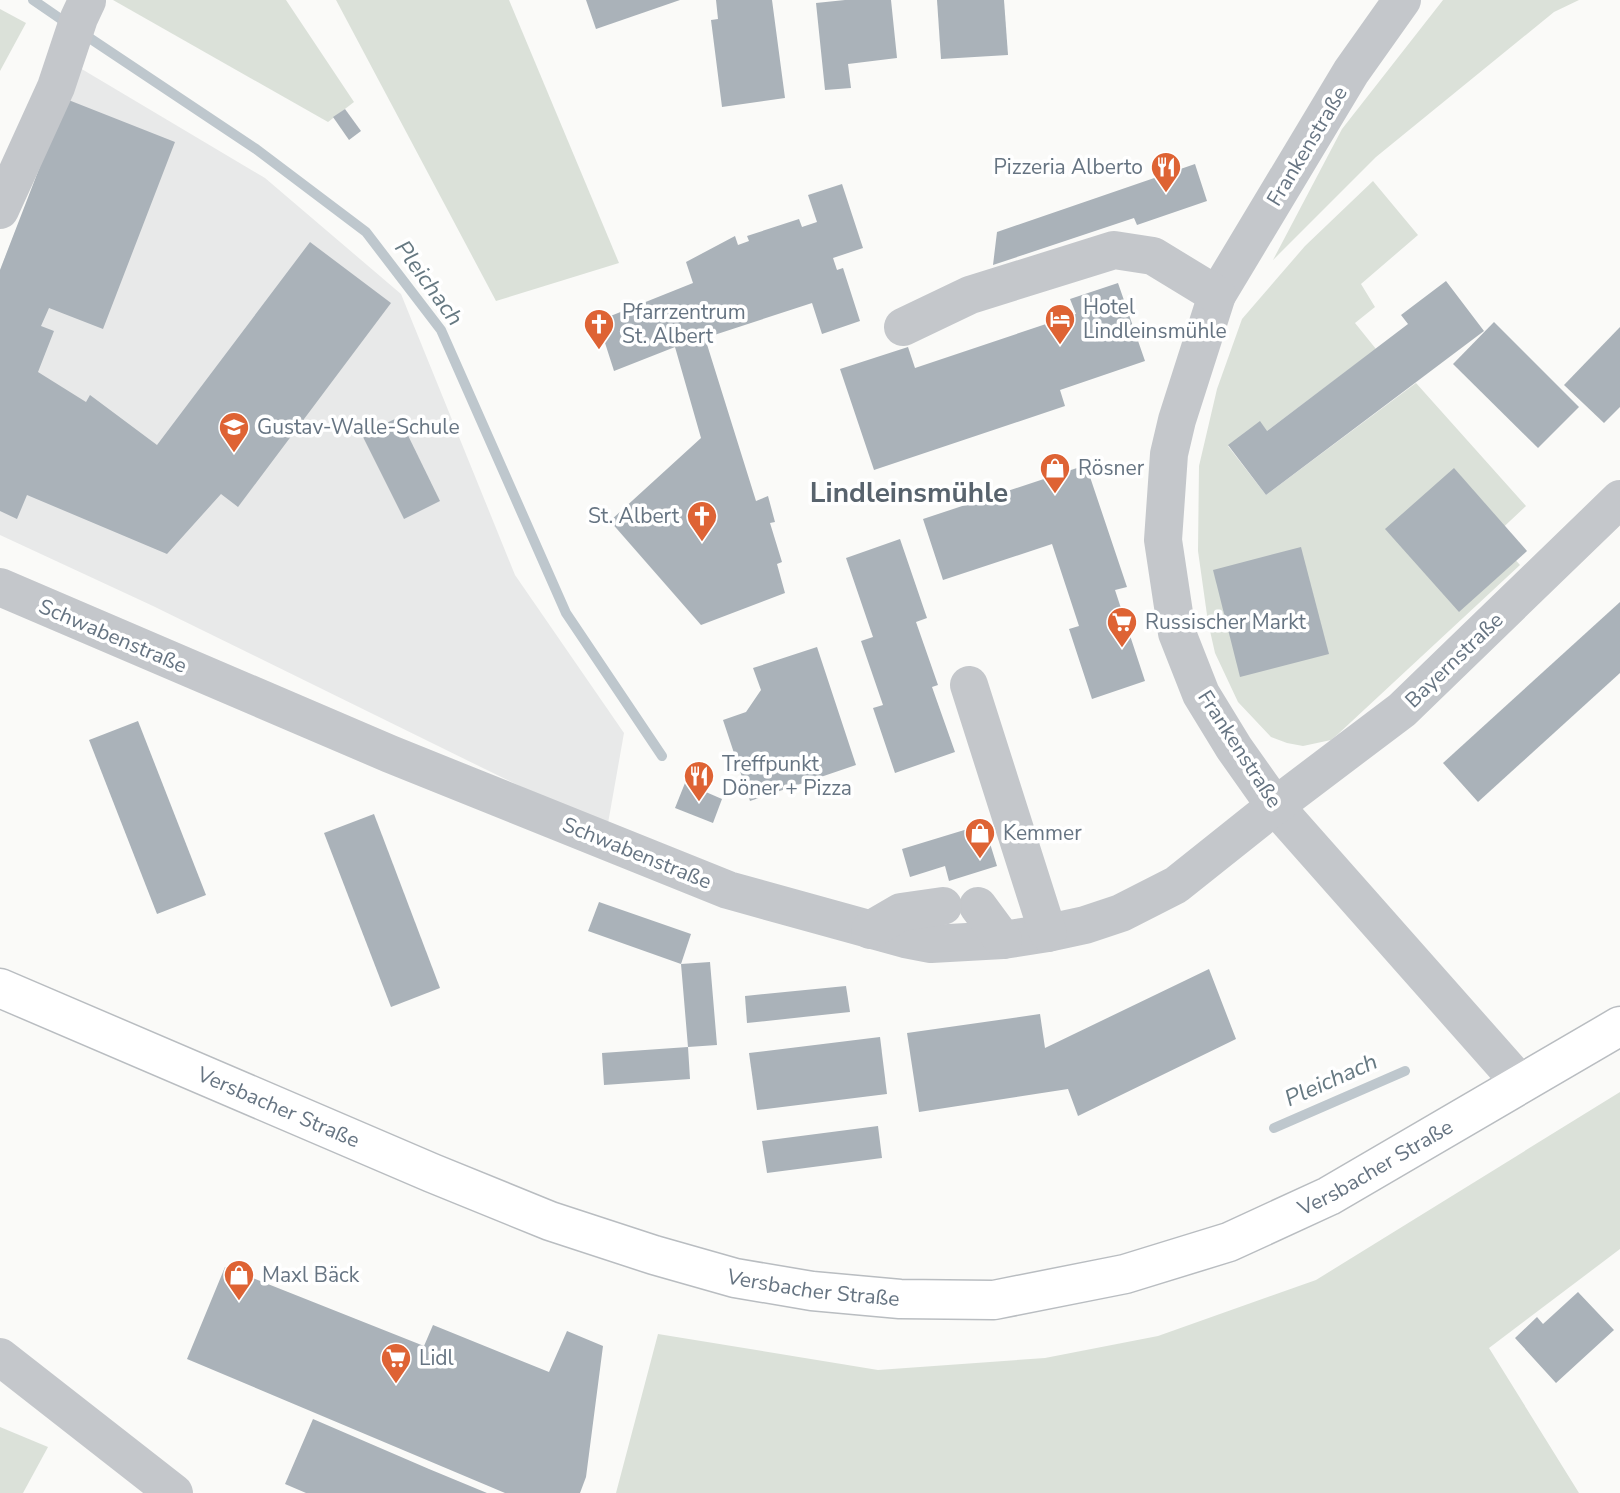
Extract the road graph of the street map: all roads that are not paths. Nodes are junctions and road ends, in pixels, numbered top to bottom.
1 (1402, 0) edge
2 (83, 9) edge
3 (0, 210) edge
4 (1217, 295) junction
5 (903, 327) dead end
6 (1620, 499) edge
7 (0, 587) edge
8 (970, 685) dead end
9 (1275, 806) junction
10 (870, 930) junction
11 (1048, 933) junction
12 (1003, 940) junction
13 (0, 988) edge
14 (1620, 1026) edge
15 (1521, 1084) junction
16 (0, 1357) edge
17 (174, 1493) edge

1 - 4 street, Frankenstraße
2 - 3 street
4 - 5 street
4 - 9 street, Frankenstraße
6 - 9 street, Bayernstraße
7 - 10 street, Schwabenstraße
8 - 11 street
9 - 11 street, Schwabenstraße
9 - 15 street, Frankenstraße
10 - 12 street, Schwabenstraße
10 - 12 street
11 - 12 street, Schwabenstraße
13 - 15 main road, Versbacher Straße
14 - 15 main road, Versbacher Straße
16 - 17 street

